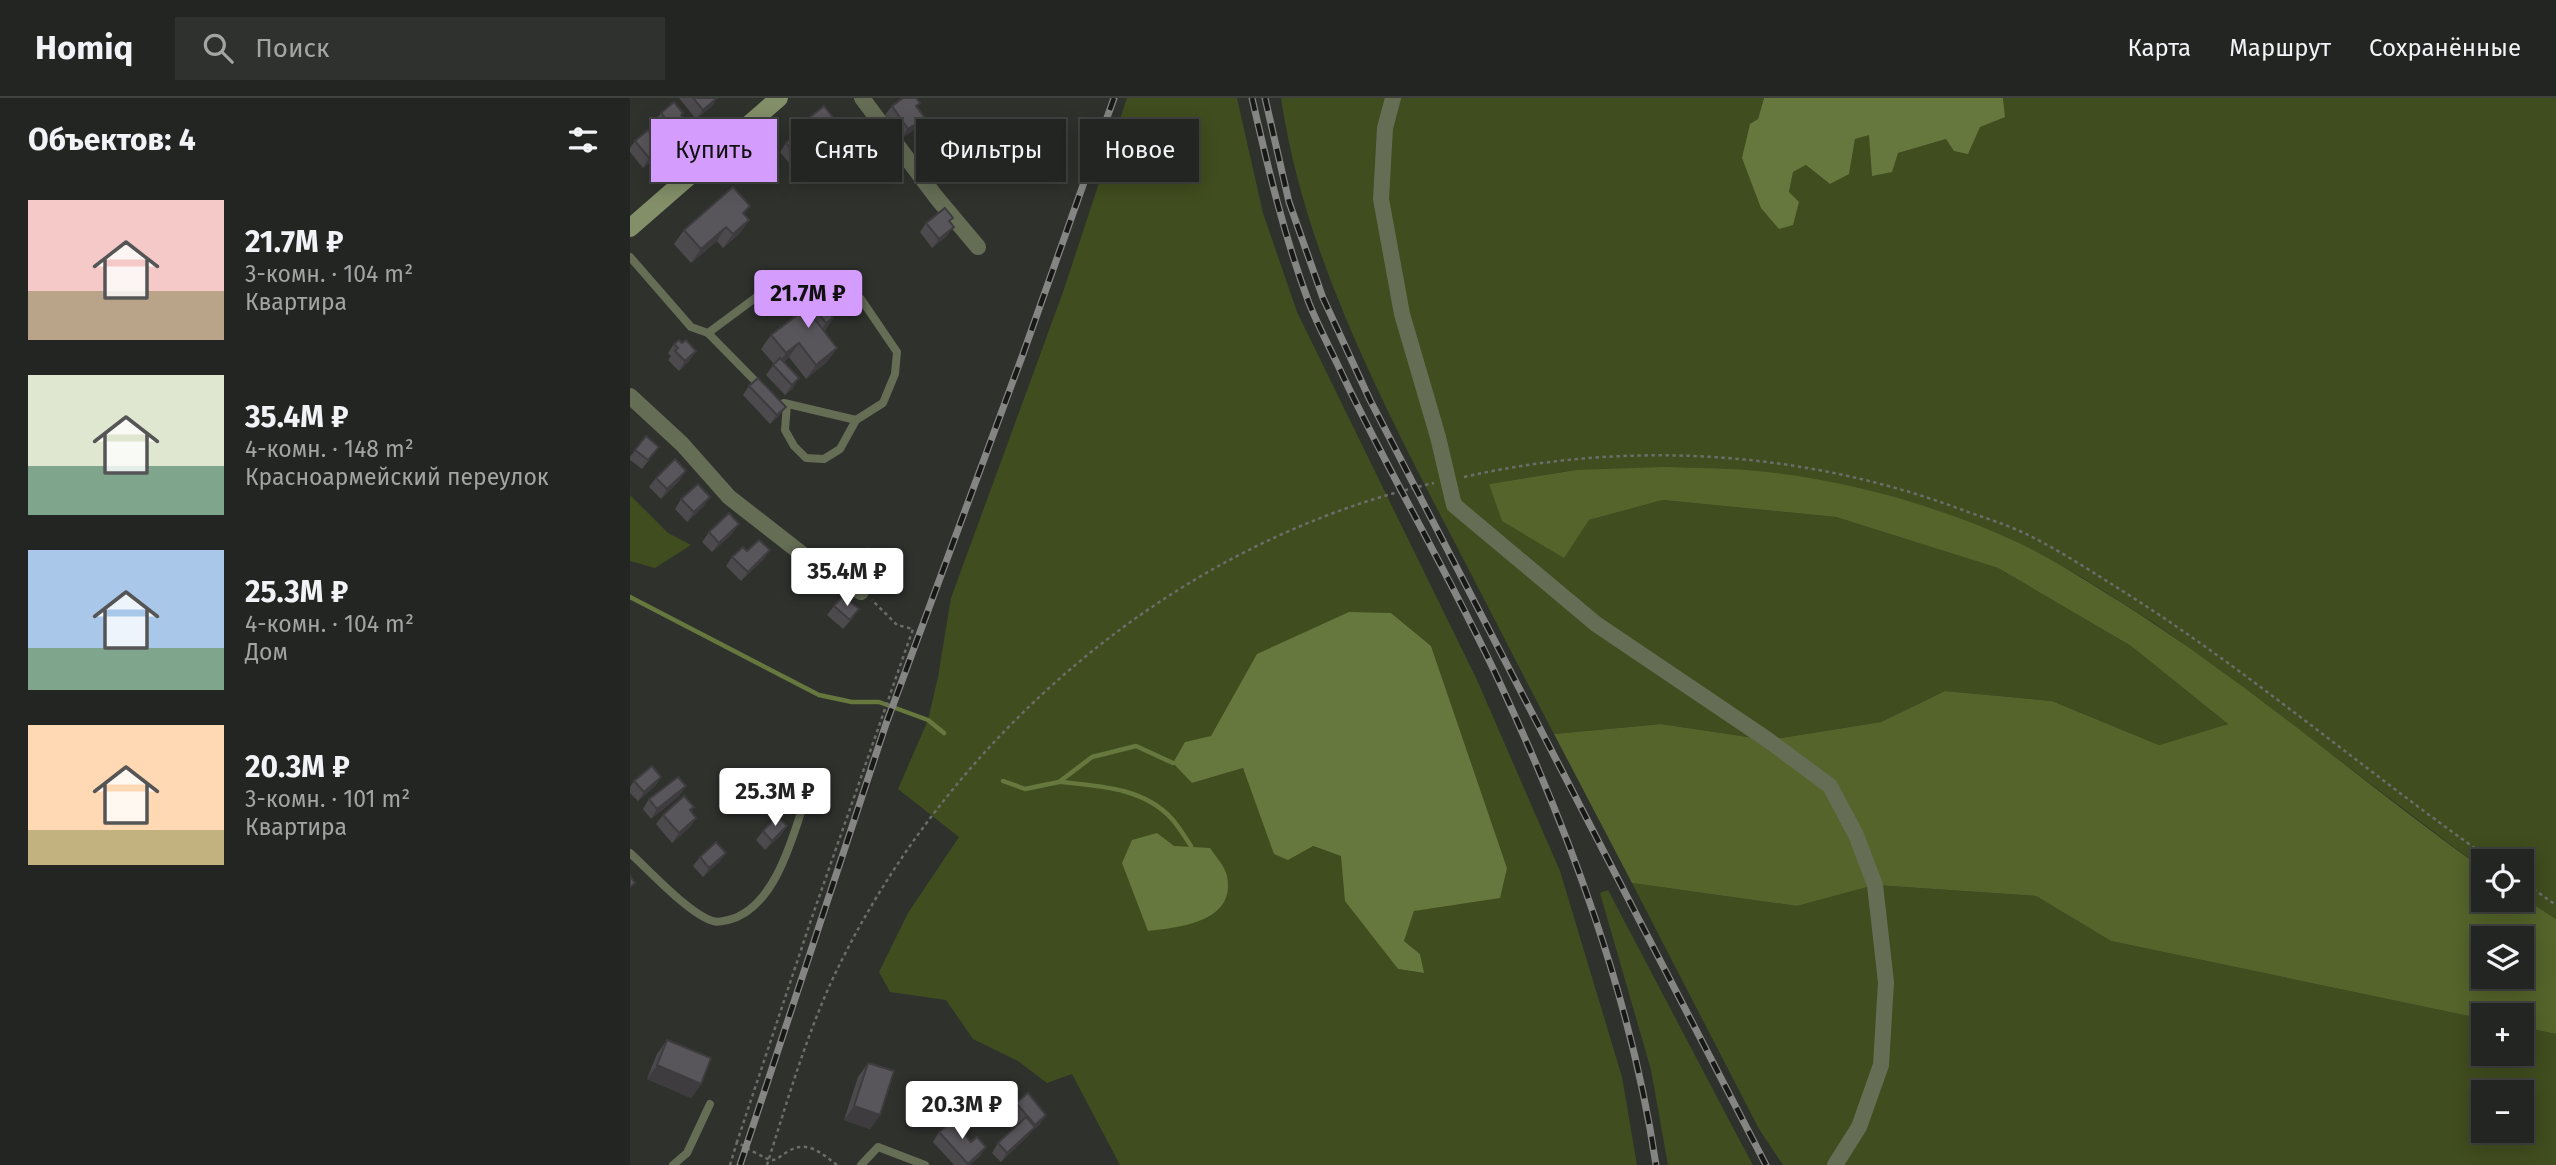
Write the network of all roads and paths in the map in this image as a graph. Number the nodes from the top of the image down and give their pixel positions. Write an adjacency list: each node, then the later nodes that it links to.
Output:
1 (779, 98): 4 (street)
2 (862, 98): 5 (street)
3 (1394, 98): 30 (street)
4 (630, 228)
5 (978, 247)
6 (630, 257): 7 (lane)
7 (708, 334): 8 (lane); 12 (lane)
8 (765, 390)
9 (630, 396): 15 (street)
10 (775, 400): 11 (lane)
11 (787, 404): 12 (lane); 12 (lane)
12 (856, 420)
13 (1461, 477): 17 (path)
14 (1436, 483): 23 (path)
15 (861, 592): 22 (path)
16 (807, 793): 18 (lane)
17 (2477, 849)
18 (630, 853)
19 (2534, 889): 20 (path)
20 (2556, 905)
21 (710, 1104): 24 (lane)
22 (737, 1142): 23 (path); 25 (path)
23 (768, 1160): 26 (path); 27 (path)
24 (673, 1165)
25 (730, 1165)
26 (767, 1165)
27 (837, 1165)
28 (861, 1165): 29 (lane)
29 (925, 1165)
30 (1835, 1165)

